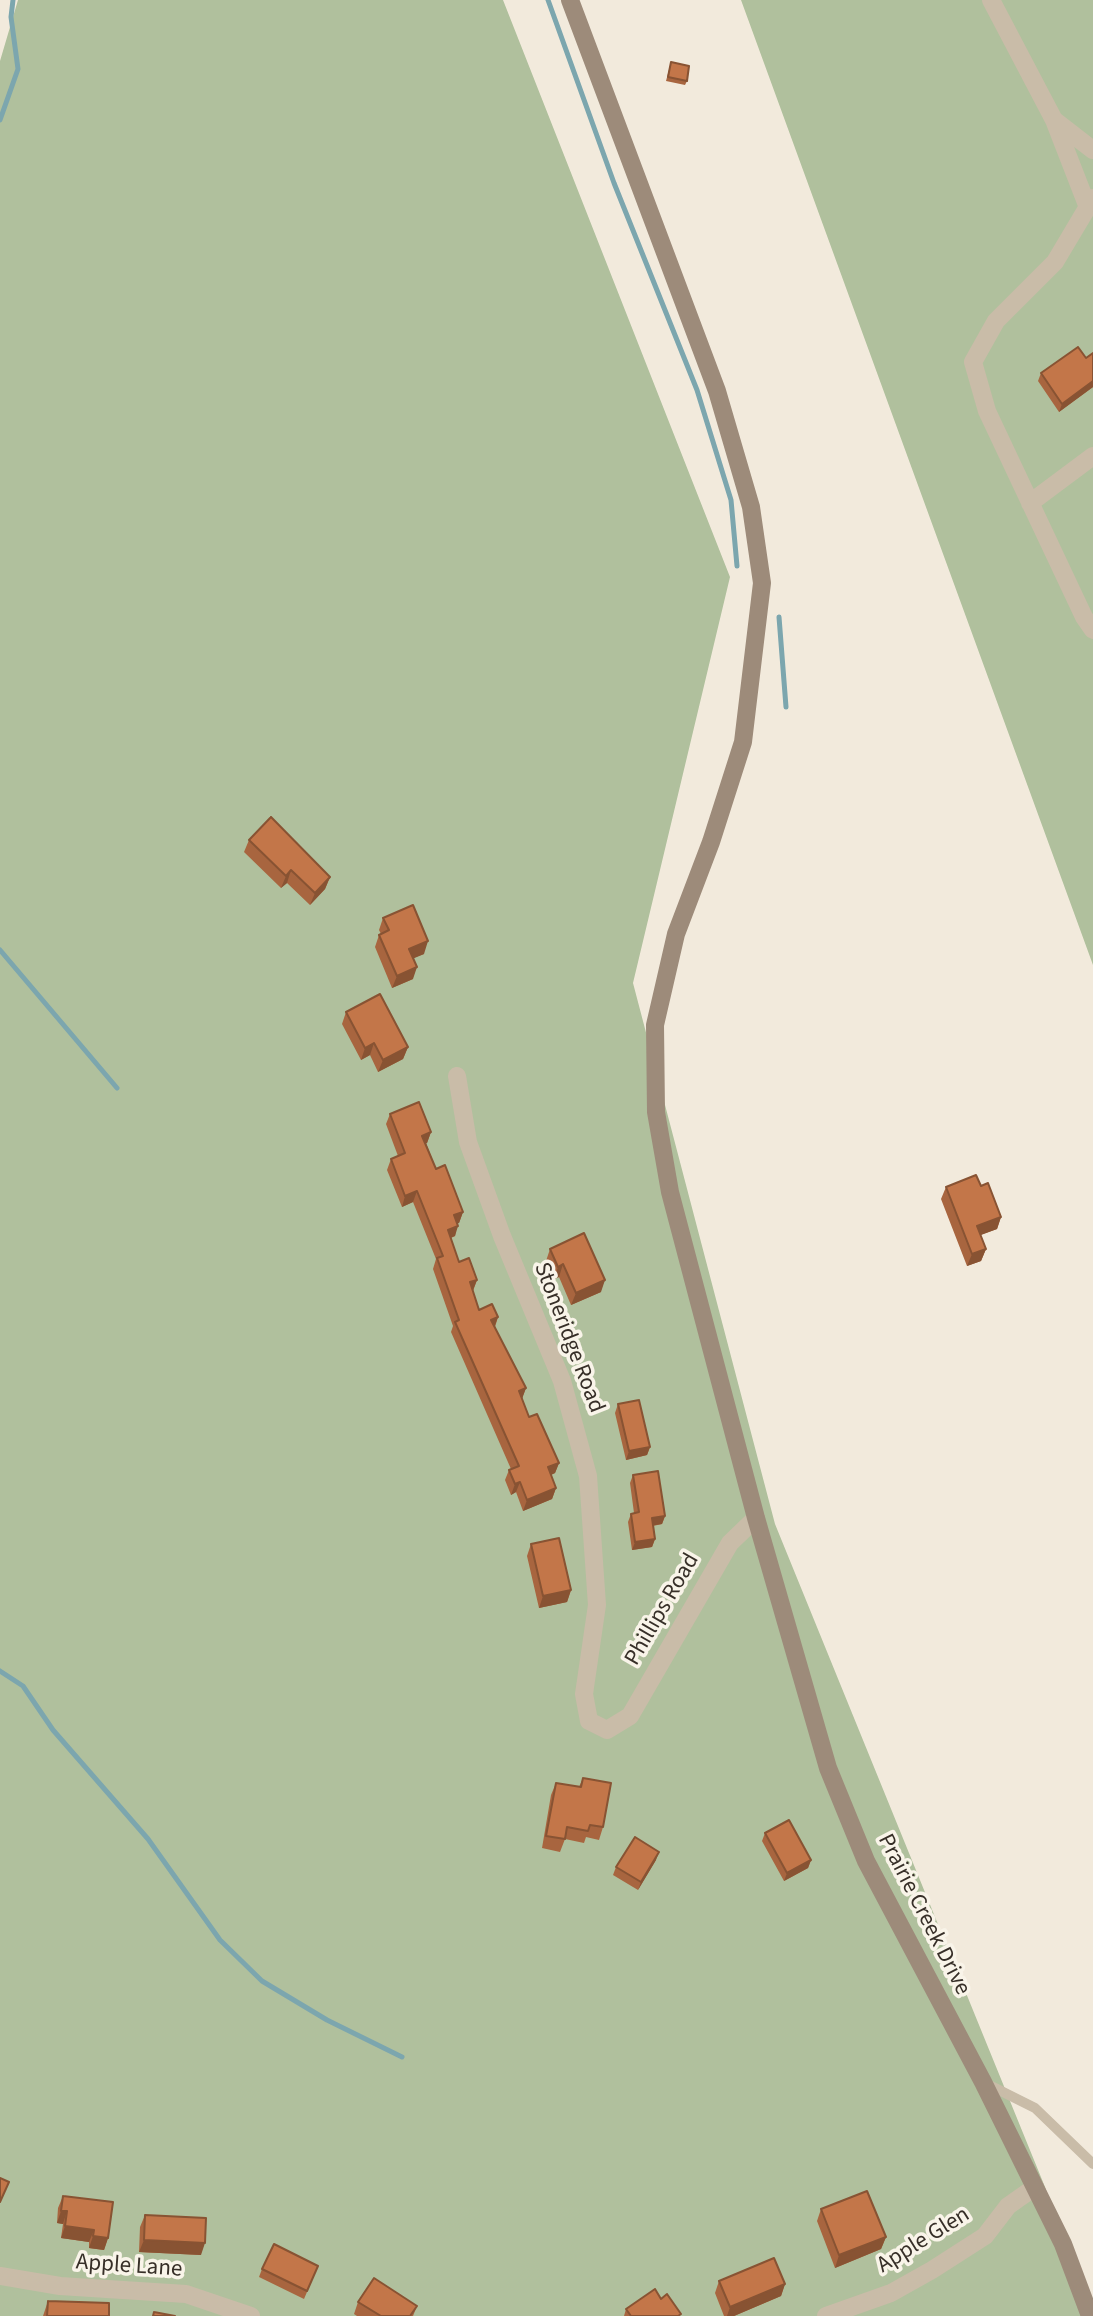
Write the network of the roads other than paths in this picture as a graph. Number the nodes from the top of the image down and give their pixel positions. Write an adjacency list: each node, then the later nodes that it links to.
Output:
1 (570, 0): 10 (main road, Prairie Creek Drive)
2 (991, 0): 3 (street)
3 (1054, 120): 4 (street); 5 (street)
4 (1093, 150)
5 (1090, 202): 7 (street)
6 (1093, 456): 7 (street)
7 (1030, 503): 8 (street)
8 (1093, 630)
9 (457, 1076): 11 (street, Stoneridge Road)
10 (756, 1518): 11 (street, Phillips Road); 12 (main road, Prairie Creek Drive)
11 (613, 1727)
12 (983, 2082): 13 (lane); 14 (main road, Prairie Creek Drive)
13 (1093, 2164)
14 (1035, 2187): 17 (street, Apple Glen); 18 (main road, Prairie Creek Drive)
15 (0, 2276): 16 (street, Apple Lane)
16 (251, 2316)
17 (826, 2316)
18 (1090, 2316)

